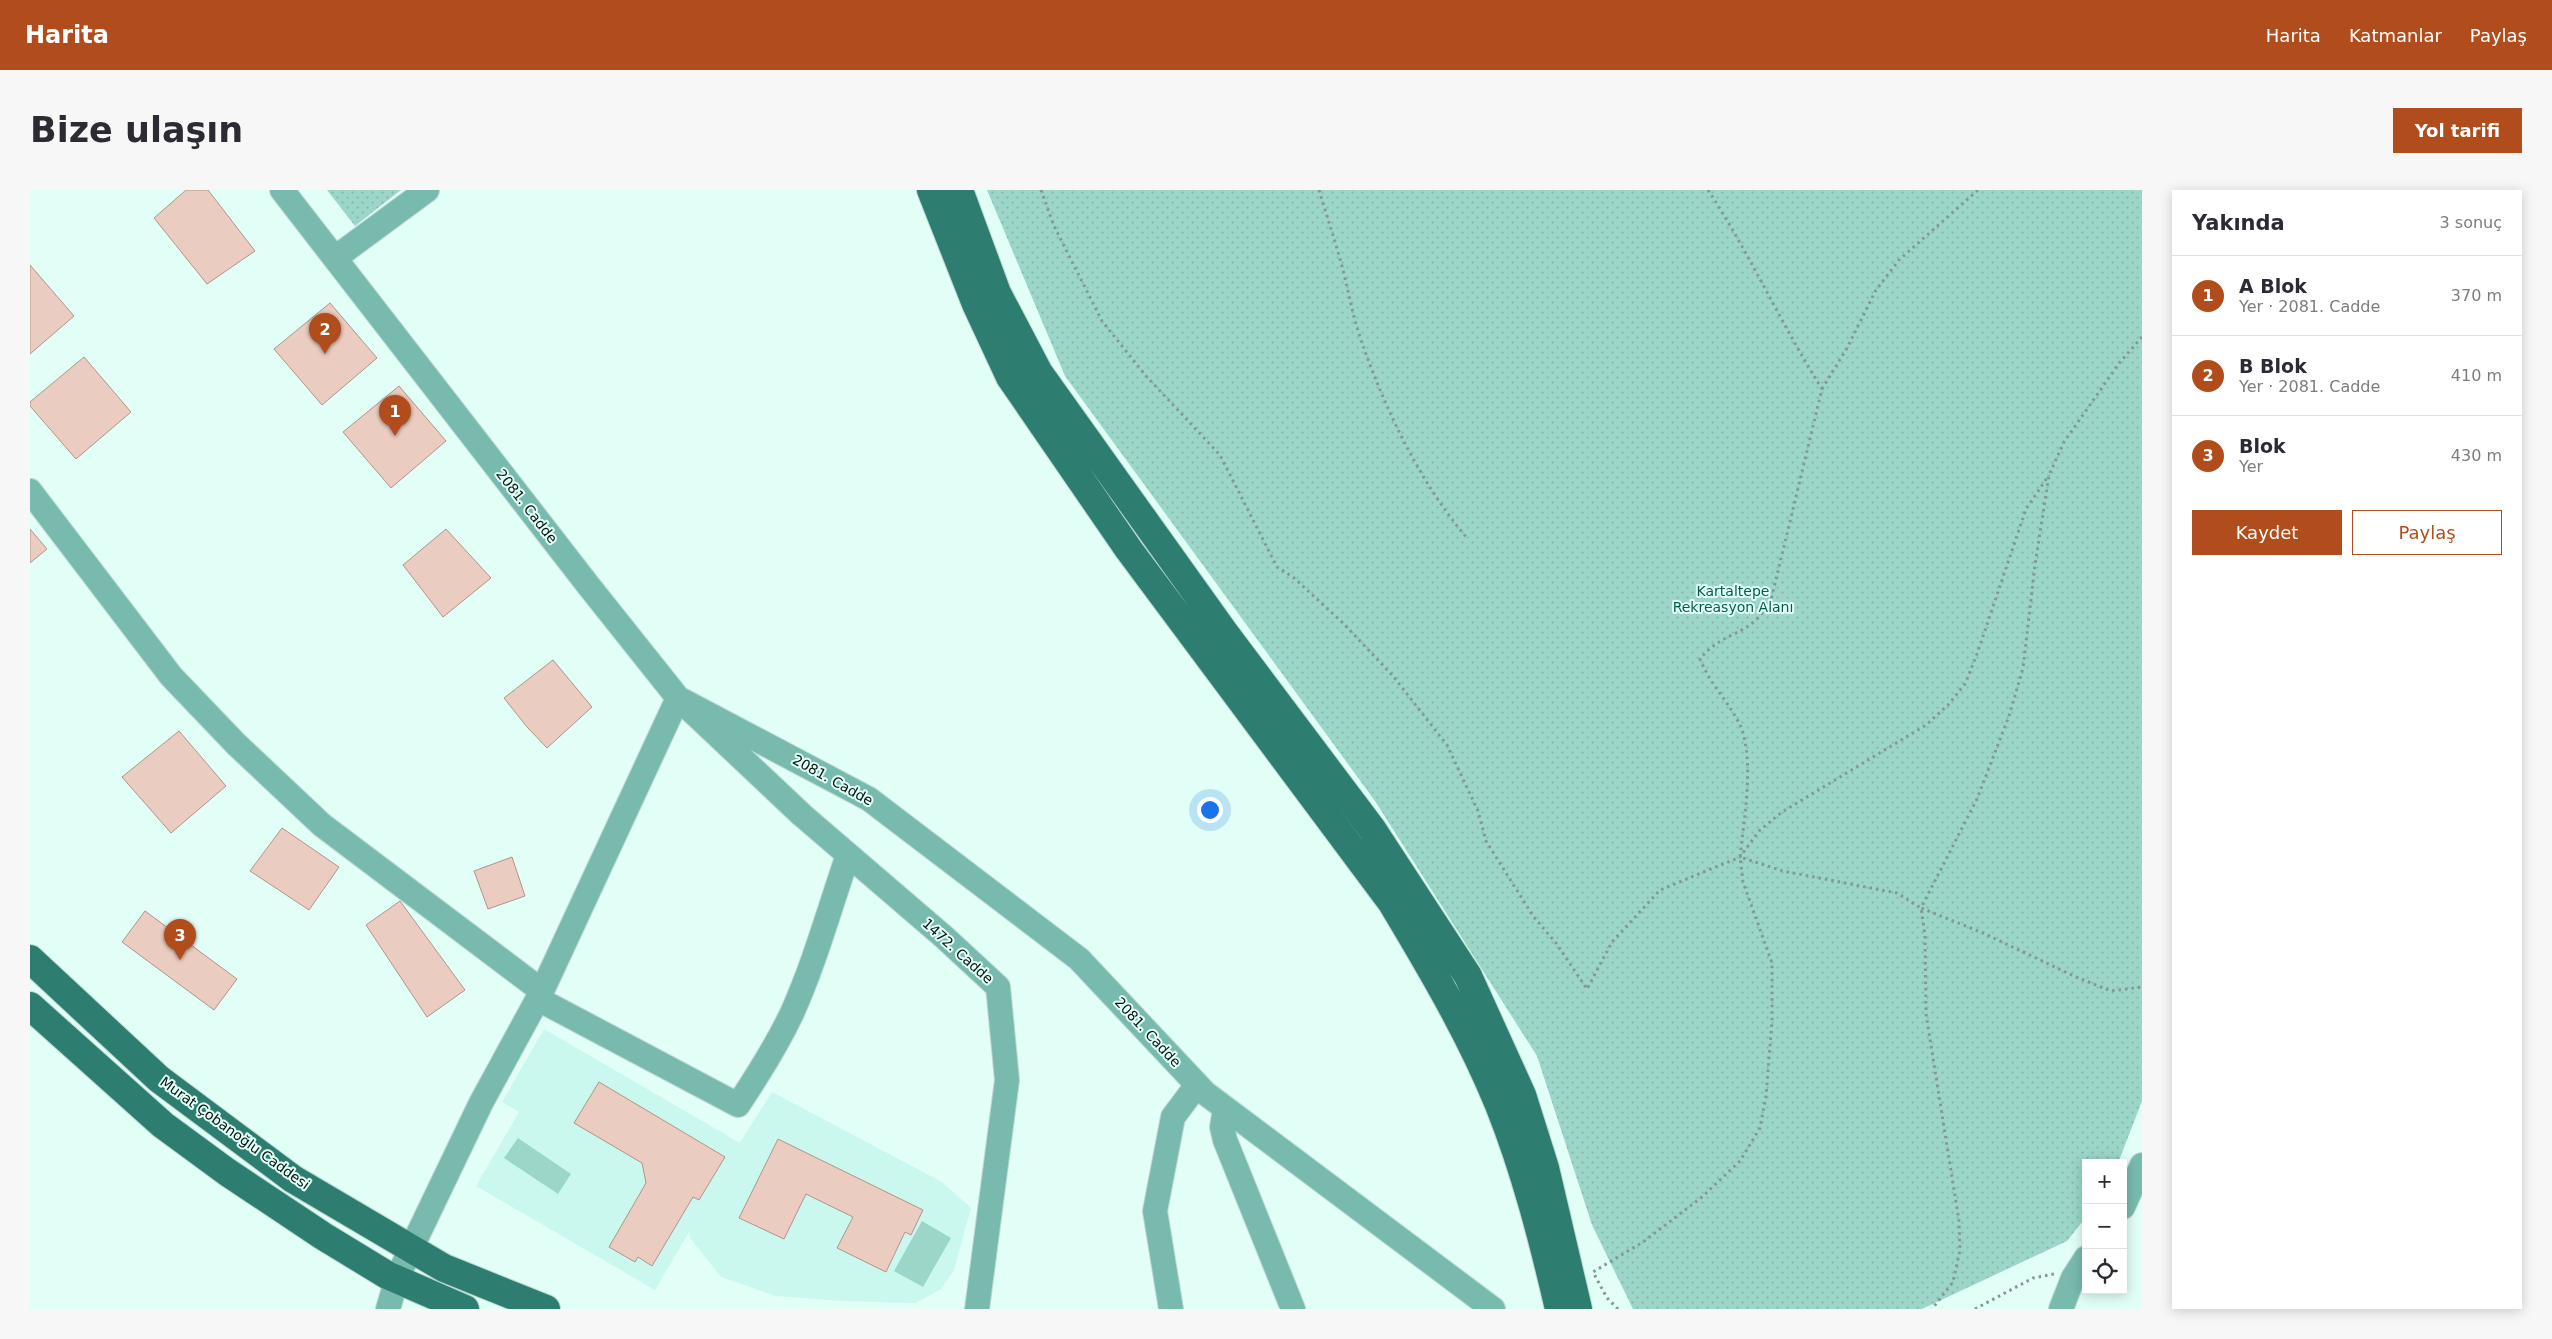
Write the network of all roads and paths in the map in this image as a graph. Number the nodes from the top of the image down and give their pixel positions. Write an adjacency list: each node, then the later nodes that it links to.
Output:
1 (282, 190): 9 (street, 2081. Cadde)
2 (427, 190): 9 (street)
3 (931, 190): 38 (main road)
4 (959, 190): 39 (main road)
5 (1041, 190): 17 (path)
6 (1319, 190): 14 (path)
7 (1708, 190): 11 (path)
8 (1978, 190): 11 (path)
9 (335, 258): 15 (street, 2081. Cadde)
10 (2142, 337): 12 (path)
11 (1822, 389): 17 (path)
12 (2050, 475): 17 (path); 18 (path)
13 (30, 492): 21 (street)
14 (1466, 538)
15 (678, 698): 16 (street, 1472. Cadde); 21 (street); 23 (street, 2081. Cadde)
16 (848, 855): 21 (street); 34 (street, 1472. Cadde)
17 (1740, 857): 18 (path); 40 (path)
18 (1921, 908): 20 (path); 41 (path)
19 (30, 960): 27 (main road, Murat Çobanoğlu Caddesi)
20 (2142, 987)
21 (540, 995): 27 (street)
22 (30, 1006): 29 (main road)
23 (1197, 1085): 24 (street, 2081. Cadde); 35 (street)
24 (1225, 1109): 36 (street); 37 (street, 2081. Cadde)
25 (2142, 1165): 26 (street)
26 (2124, 1204)
27 (412, 1249): 29 (street); 33 (main road, Murat Çobanoğlu Caddesi)
28 (2082, 1264): 30 (street)
29 (397, 1278): 31 (street); 32 (main road)
30 (2073, 1278): 42 (path); 43 (street)
31 (388, 1309)
32 (465, 1309)
33 (546, 1309)
34 (977, 1309)
35 (1172, 1309)
36 (1293, 1309)
37 (1494, 1309)
38 (1559, 1309)
39 (1578, 1309)
40 (1618, 1309)
41 (1932, 1309)
42 (1975, 1309)
43 (2061, 1309)

